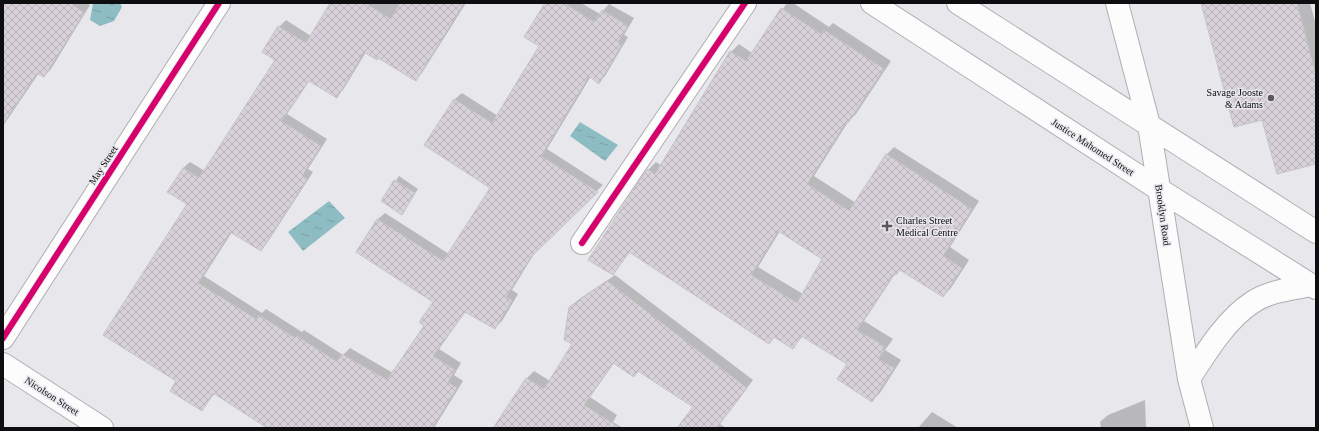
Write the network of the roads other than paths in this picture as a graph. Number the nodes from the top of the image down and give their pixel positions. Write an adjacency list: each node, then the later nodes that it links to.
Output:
1 (219, 3): 11 (main road, May Street)
2 (745, 3): 9 (main road)
3 (872, 3): 7 (main road, Justice Mahomed Street)
4 (958, 3): 6 (main road)
5 (1117, 3): 6 (main road, Brooklyn Road)
6 (1149, 125): 7 (main road, Brooklyn Road); 8 (main road)
7 (1160, 190): 10 (main road, Justice Mahomed Street); 13 (main road, Brooklyn Road)
8 (1316, 232)
9 (582, 243)
10 (1314, 286): 13 (main road)
11 (3, 338)
12 (3, 364): 14 (main road, Nicolson Street)
13 (1189, 380): 15 (main road, Brooklyn Road)
14 (102, 428)
15 (1202, 428)

